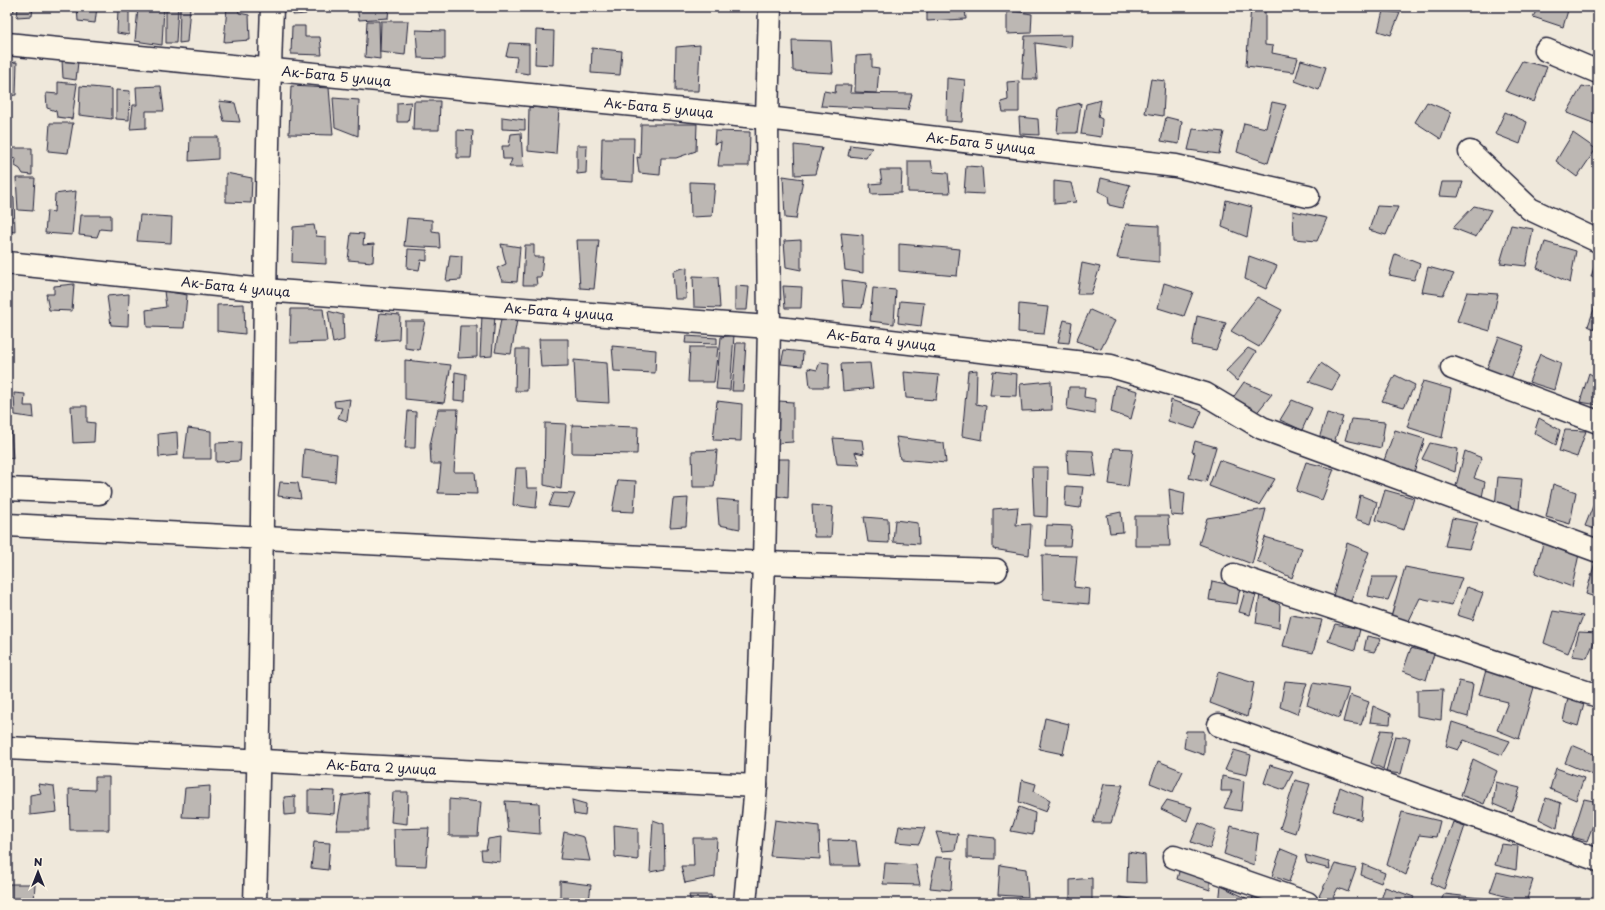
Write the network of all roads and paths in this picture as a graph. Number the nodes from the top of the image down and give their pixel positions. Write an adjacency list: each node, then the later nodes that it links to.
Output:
1 (272, 7): 5 (street)
2 (770, 7): 7 (street)
3 (7, 44): 5 (street, Ак-Бата 5 улица)
4 (1546, 50): 6 (street)
5 (269, 69): 7 (street, Ак-Бата 5 улица); 12 (street)
6 (1598, 72)
7 (767, 118): 9 (street, Ак-Бата 5 улица); 13 (street)
8 (1470, 152): 10 (street)
9 (1308, 196)
10 (1598, 241)
11 (7, 263): 12 (street, Ак-Бата 4 улица)
12 (264, 290): 13 (street, Ак-Бата 4 улица); 19 (street)
13 (769, 328): 20 (street, Ак-Бата 4 улица); 21 (street)
14 (1452, 368): 15 (street)
15 (1598, 422)
16 (7, 489): 17 (street)
17 (100, 493)
18 (7, 525): 19 (street)
19 (261, 539): 21 (street); 27 (street)
20 (1598, 551)
21 (764, 563): 22 (street); 28 (street)
22 (996, 570)
23 (1234, 575): 24 (street)
24 (1598, 696)
25 (1218, 725): 30 (street)
26 (7, 748): 27 (street, Ак-Бата 2 улица)
27 (259, 761): 28 (street, Ак-Бата 2 улица); 31 (street)
28 (756, 786): 32 (street)
29 (1174, 857): 33 (street)
30 (1598, 860)
31 (255, 903)
32 (745, 903)
33 (1307, 903)

